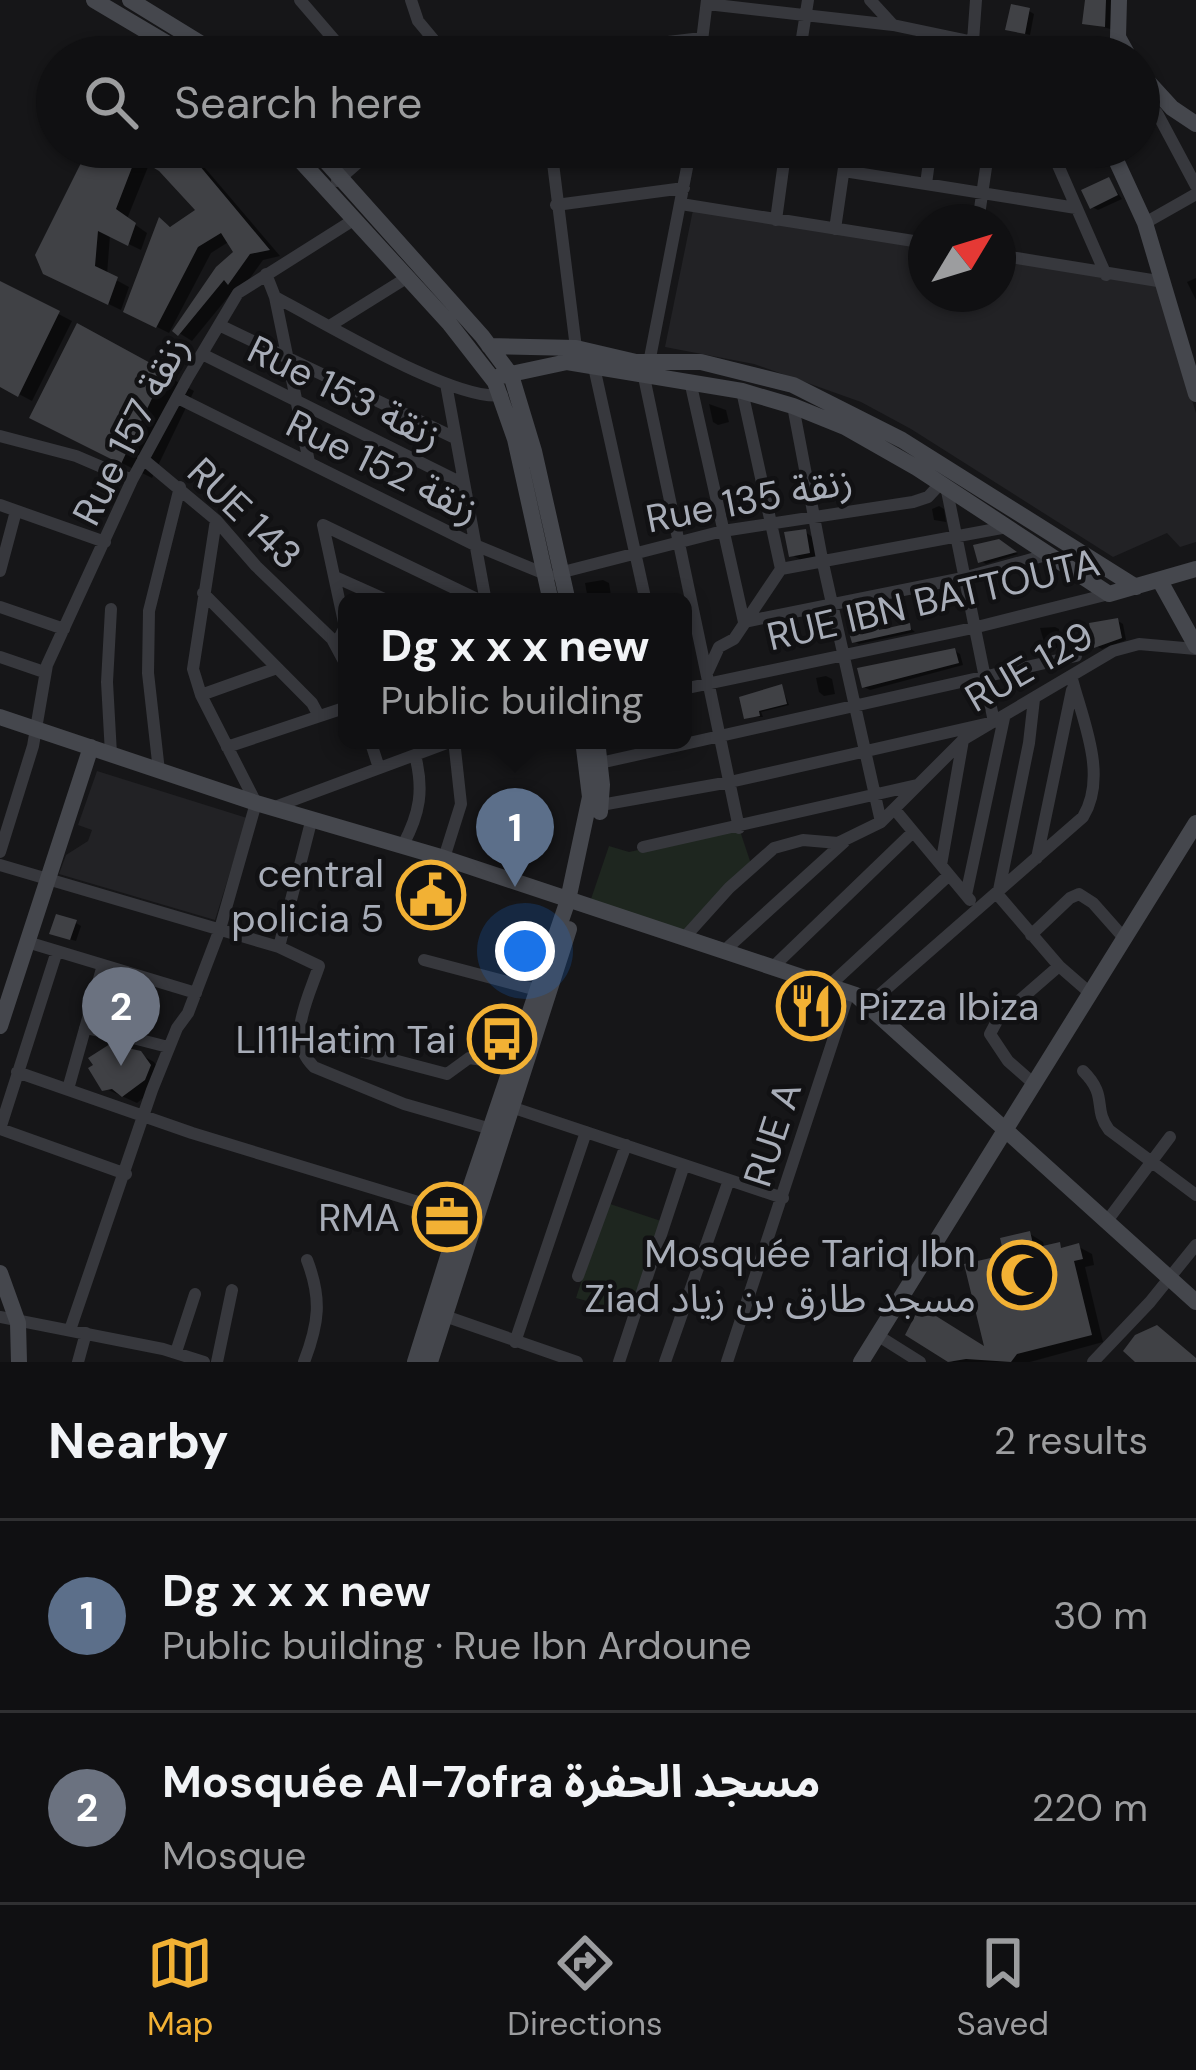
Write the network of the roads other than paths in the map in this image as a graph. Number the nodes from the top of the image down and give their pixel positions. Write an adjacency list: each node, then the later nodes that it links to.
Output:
1 (94, 0): 9 (street)
2 (300, 0): 14 (street)
3 (411, 0): 15 (street)
4 (870, 0): 11 (street)
5 (976, 0): 18 (street)
6 (1119, 0): 19 (street)
7 (707, 2): 8 (street); 16 (street)
8 (762, 5): 10 (street)
9 (138, 7): 12 (street); 13 (street)
10 (807, 7): 11 (street)
11 (893, 26): 17 (street)
12 (168, 36)
13 (187, 36)
14 (331, 36)
15 (430, 36)
16 (702, 36)
17 (943, 36)
18 (973, 36)
19 (1118, 36)
20 (1160, 95): 22 (street)
21 (1160, 119): 38 (street)
22 (1196, 124)
23 (314, 168): 35 (street)
24 (325, 168): 35 (street)
25 (351, 168): 35 (street)
26 (552, 168): 42 (street)
27 (687, 168): 37 (street)
28 (783, 168): 45 (street)
29 (844, 168): 34 (street)
30 (928, 168): 36 (street)
31 (986, 168): 39 (street)
32 (1059, 168): 43 (street)
33 (1120, 168): 46 (street)
34 (844, 171): 36 (street); 47 (street)
35 (333, 183): 44 (street); 57 (street)
36 (926, 184): 39 (street)
37 (684, 188): 40 (street); 42 (street)
38 (1196, 190): 46 (street)
39 (982, 192): 41 (street); 43 (street)
40 (681, 204): 45 (street); 62 (street)
41 (980, 204)
42 (556, 205): 58 (street)
43 (1076, 208): 51 (street)
44 (355, 219): 50 (street, Rue 157 زنقة); 52 (street)
45 (776, 220): 47 (street)
46 (1145, 223): 53 (street)
47 (836, 229): 48 (street)
48 (908, 240)
49 (1016, 258): 51 (street)
50 (266, 274): 54 (street); 55 (street, Rue 157 زنقة)
51 (1106, 275): 53 (street)
52 (408, 277): 56 (street); 65 (street)
53 (1163, 283): 67 (street)
54 (275, 297): 56 (street); 60 (street)
55 (219, 325): 59 (street, Rue 157 زنقة); 60 (street)
56 (331, 326): 64 (street)
57 (489, 346): 58 (street); 65 (street)
58 (576, 348): 62 (street)
59 (202, 354): 68 (street, Rue 157 زنقة); 69 (street, Rue 153 زنقة)
60 (288, 361): 69 (street); 72 (street)
61 (595, 367): 62 (street); 65 (street); 90 (street)
62 (646, 370): 63 (street); 87 (street); 100 (street)
63 (689, 381): 66 (street); 85 (street)
64 (446, 384): 65 (street); 72 (street)
65 (505, 385): 96 (street)
66 (742, 391): 70 (street); 83 (street)
67 (1196, 394)
68 (178, 398): 73 (street, Rue 157 زنقة); 74 (street, Rue 152 زنقة)
69 (295, 402): 74 (street); 76 (street, Rue 153 زنقة)
70 (793, 406): 77 (street); 81 (street)
71 (3, 436): 75 (street)
72 (454, 438): 76 (street)
73 (143, 459): 75 (street, Rue 157 زنقة); 78 (street, RUE 143)
74 (309, 462): 89 (street, Rue 152 زنقة)
75 (132, 480): 88 (street, Rue 157 زنقة)
76 (462, 483): 89 (street)
77 (943, 484): 81 (street, Rue 135 زنقة); 84 (street); 86 (street)
78 (180, 487): 82 (street, RUE 143); 155 (street)
79 (0, 506): 80 (street)
80 (16, 511): 88 (street); 95 (street)
81 (813, 515): 83 (street, Rue 135 زنقة); 92 (street)
82 (216, 520): 101 (street); 119 (street, RUE 143)
83 (770, 522): 85 (street, Rue 135 زنقة); 93 (street)
84 (1008, 527): 86 (street); 91 (street)
85 (723, 531): 87 (street, Rue 135 زنقة); 115 (street)
86 (956, 537): 92 (street); 98 (street)
87 (679, 541): 90 (street, Rue 135 زنقة); 109 (street)
88 (105, 542): 117 (street, Rue 157 زنقة)
89 (475, 545): 96 (street, Rue 152 زنقة); 105 (street)
90 (634, 551): 96 (street, Rue 135 زنقة); 108 (street)
91 (1051, 554): 98 (street); 110 (street)
92 (821, 559): 93 (street); 112 (street)
93 (781, 568): 115 (street)
94 (1196, 569): 99 (street, RUE IBN BATTOUTA)
95 (0, 572)
96 (557, 576): 106 (street); 107 (street)
97 (335, 577): 102 (street); 103 (street); 104 (street)
98 (963, 578): 112 (street); 116 (street)
99 (1160, 581): 100 (street, RUE IBN BATTOUTA); 120 (street)
100 (1136, 587): 110 (street, RUE IBN BATTOUTA)
101 (203, 592): 125 (street); 131 (street)
102 (339, 593)
103 (371, 593)
104 (465, 593)
105 (483, 593)
106 (552, 593)
107 (564, 593)
108 (644, 593)
109 (690, 593)
110 (1109, 593): 116 (street, RUE IBN BATTOUTA)
111 (692, 602): 128 (street)
112 (832, 603): 115 (street); 122 (street)
113 (0, 607): 117 (street)
114 (111, 609): 151 (street)
115 (744, 622): 128 (street)
116 (973, 628): 122 (street, RUE IBN BATTOUTA); 127 (street)
117 (64, 629): 126 (street, Rue 157 زنقة)
118 (338, 641): 119 (street)
119 (336, 645): 121 (street, RUE 143)
120 (1196, 648): 129 (street, RUE 129)
121 (338, 649)
122 (845, 656): 128 (street, RUE IBN BATTOUTA); 133 (street)
123 (1076, 656): 127 (street)
124 (0, 657): 126 (street)
125 (277, 668): 131 (street); 135 (street)
126 (44, 672): 138 (street, Rue 157 زنقة)
127 (984, 675): 133 (street); 137 (street)
128 (708, 678): 130 (street, RUE IBN BATTOUTA); 139 (street)
129 (1072, 682): 132 (street, RUE 129); 174 (street); 174 (street)
130 (692, 685)
131 (201, 695): 143 (street)
132 (1034, 699): 137 (street, RUE 129); 179 (street)
133 (855, 704): 139 (street); 150 (street)
134 (338, 710): 135 (street)
135 (319, 716): 143 (street)
136 (0, 718): 138 (street)
137 (999, 720): 140 (street, RUE 129); 150 (street); 178 (street)
138 (36, 728): 142 (street); 160 (street, Rue 157 زنقة)
139 (719, 738): 141 (street); 156 (street)
140 (964, 739): 157 (street, RUE 129); 176 (street, RUE 129)
141 (692, 744)
142 (91, 747): 151 (street); 177 (street)
143 (227, 747): 162 (street)
144 (373, 749): 154 (street)
145 (431, 749): 152 (street)
146 (455, 749): 173 (street)
147 (584, 749): 180 (street)
148 (598, 749): 153 (street)
149 (667, 749): 153 (street)
150 (868, 749): 156 (street); 158 (street)
151 (111, 754): 155 (street)
152 (415, 755): 154 (street); 170 (street)
153 (600, 763): 161 (street)
154 (379, 768): 162 (street)
155 (159, 771): 162 (street)
156 (730, 782): 161 (street); 167 (street)
157 (918, 785): 158 (street); 163 (street, RUE 129)
158 (874, 793): 165 (street); 167 (street)
159 (0, 800): 160 (street)
160 (15, 805): 172 (street, Rue 157 زنقة)
161 (601, 805): 180 (street)
162 (264, 806): 164 (street); 182 (street)
163 (896, 811): 165 (street, RUE 129); 168 (street)
164 (312, 818): 170 (street); 187 (street)
165 (881, 822): 169 (street, RUE 129)
166 (1196, 823): 185 (street)
167 (739, 828): 171 (street)
168 (913, 832): 176 (street); 192 (street)
169 (848, 838): 184 (street, RUE 129); 188 (street)
170 (403, 844): 173 (street)
171 (643, 847)
172 (0, 852)
173 (444, 857): 180 (street)
174 (1037, 859): 179 (street)
175 (0, 865): 177 (street)
176 (945, 870): 178 (street); 194 (street)
177 (48, 880): 182 (street); 186 (street)
178 (966, 895): 181 (street)
179 (998, 895): 181 (street); 183 (street)
180 (573, 902): 184 (street); 195 (street); 210 (street)
181 (978, 910): 199 (street)
182 (220, 928): 187 (street); 197 (street)
183 (1031, 935): 185 (street); 193 (street)
184 (684, 938): 188 (street)
185 (1124, 938): 198 (street)
186 (27, 942): 189 (street); 200 (street)
187 (279, 947): 203 (street)
188 (725, 950): 192 (street)
189 (57, 951): 191 (street); 207 (street)
190 (424, 960): 195 (street)
191 (103, 965): 197 (street); 202 (street)
192 (774, 966): 194 (street)
193 (1059, 966): 198 (street); 208 (street)
194 (830, 985): 196 (street)
195 (537, 990): 205 (street)
196 (849, 992): 199 (street); 222 (street, RUE A)
197 (196, 993): 204 (street)
198 (1090, 993): 208 (street)
199 (869, 1004): 214 (street)
200 (3, 1007): 201 (street)
201 (0, 1026)
202 (86, 1028): 204 (street); 209 (street)
203 (299, 1035): 205 (street); 212 (street)
204 (169, 1047): 211 (street)
205 (511, 1064): 210 (street)
206 (1083, 1071): 218 (street)
207 (17, 1072): 209 (street); 219 (street)
208 (1034, 1083): 214 (street)
209 (68, 1090): 211 (street)
210 (506, 1105): 212 (street); 213 (street); 233 (street)
211 (143, 1116): 219 (street); 223 (street)
212 (491, 1129): 223 (street)
213 (586, 1132): 216 (street); 238 (street)
214 (1003, 1132): 224 (street); 237 (street)
215 (1170, 1137): 218 (street)
216 (626, 1145): 217 (street); 228 (street)
217 (684, 1165): 220 (street); 250 (street)
218 (1152, 1165): 221 (street); 224 (street)
219 (126, 1174): 235 (street)
220 (729, 1180): 222 (street); 251 (street)
221 (1196, 1195)
222 (783, 1198): 252 (street, RUE A)
223 (460, 1215): 233 (street)
224 (1107, 1221): 229 (street)
225 (1196, 1245): 229 (street)
226 (307, 1260): 246 (street)
227 (0, 1273): 234 (street)
228 (578, 1276)
229 (1170, 1278): 232 (street); 255 (street)
230 (232, 1290): 245 (street)
231 (195, 1294): 240 (street)
232 (1196, 1302)
233 (439, 1314): 238 (street); 247 (street); 248 (street)
234 (9, 1320): 235 (street); 241 (street)
235 (70, 1330): 236 (street)
236 (86, 1334): 239 (street); 242 (street)
237 (878, 1335): 253 (street); 254 (street)
238 (515, 1342): 249 (street)
239 (142, 1346): 240 (street); 243 (street)
240 (167, 1354): 244 (street)
241 (19, 1362)
242 (78, 1362)
243 (137, 1362)
244 (204, 1362)
245 (217, 1362)
246 (304, 1362)
247 (415, 1362)
248 (430, 1362)
249 (577, 1362)
250 (620, 1362)
251 (664, 1362)
252 (727, 1362)
253 (861, 1362)
254 (920, 1362)
255 (1093, 1362)

